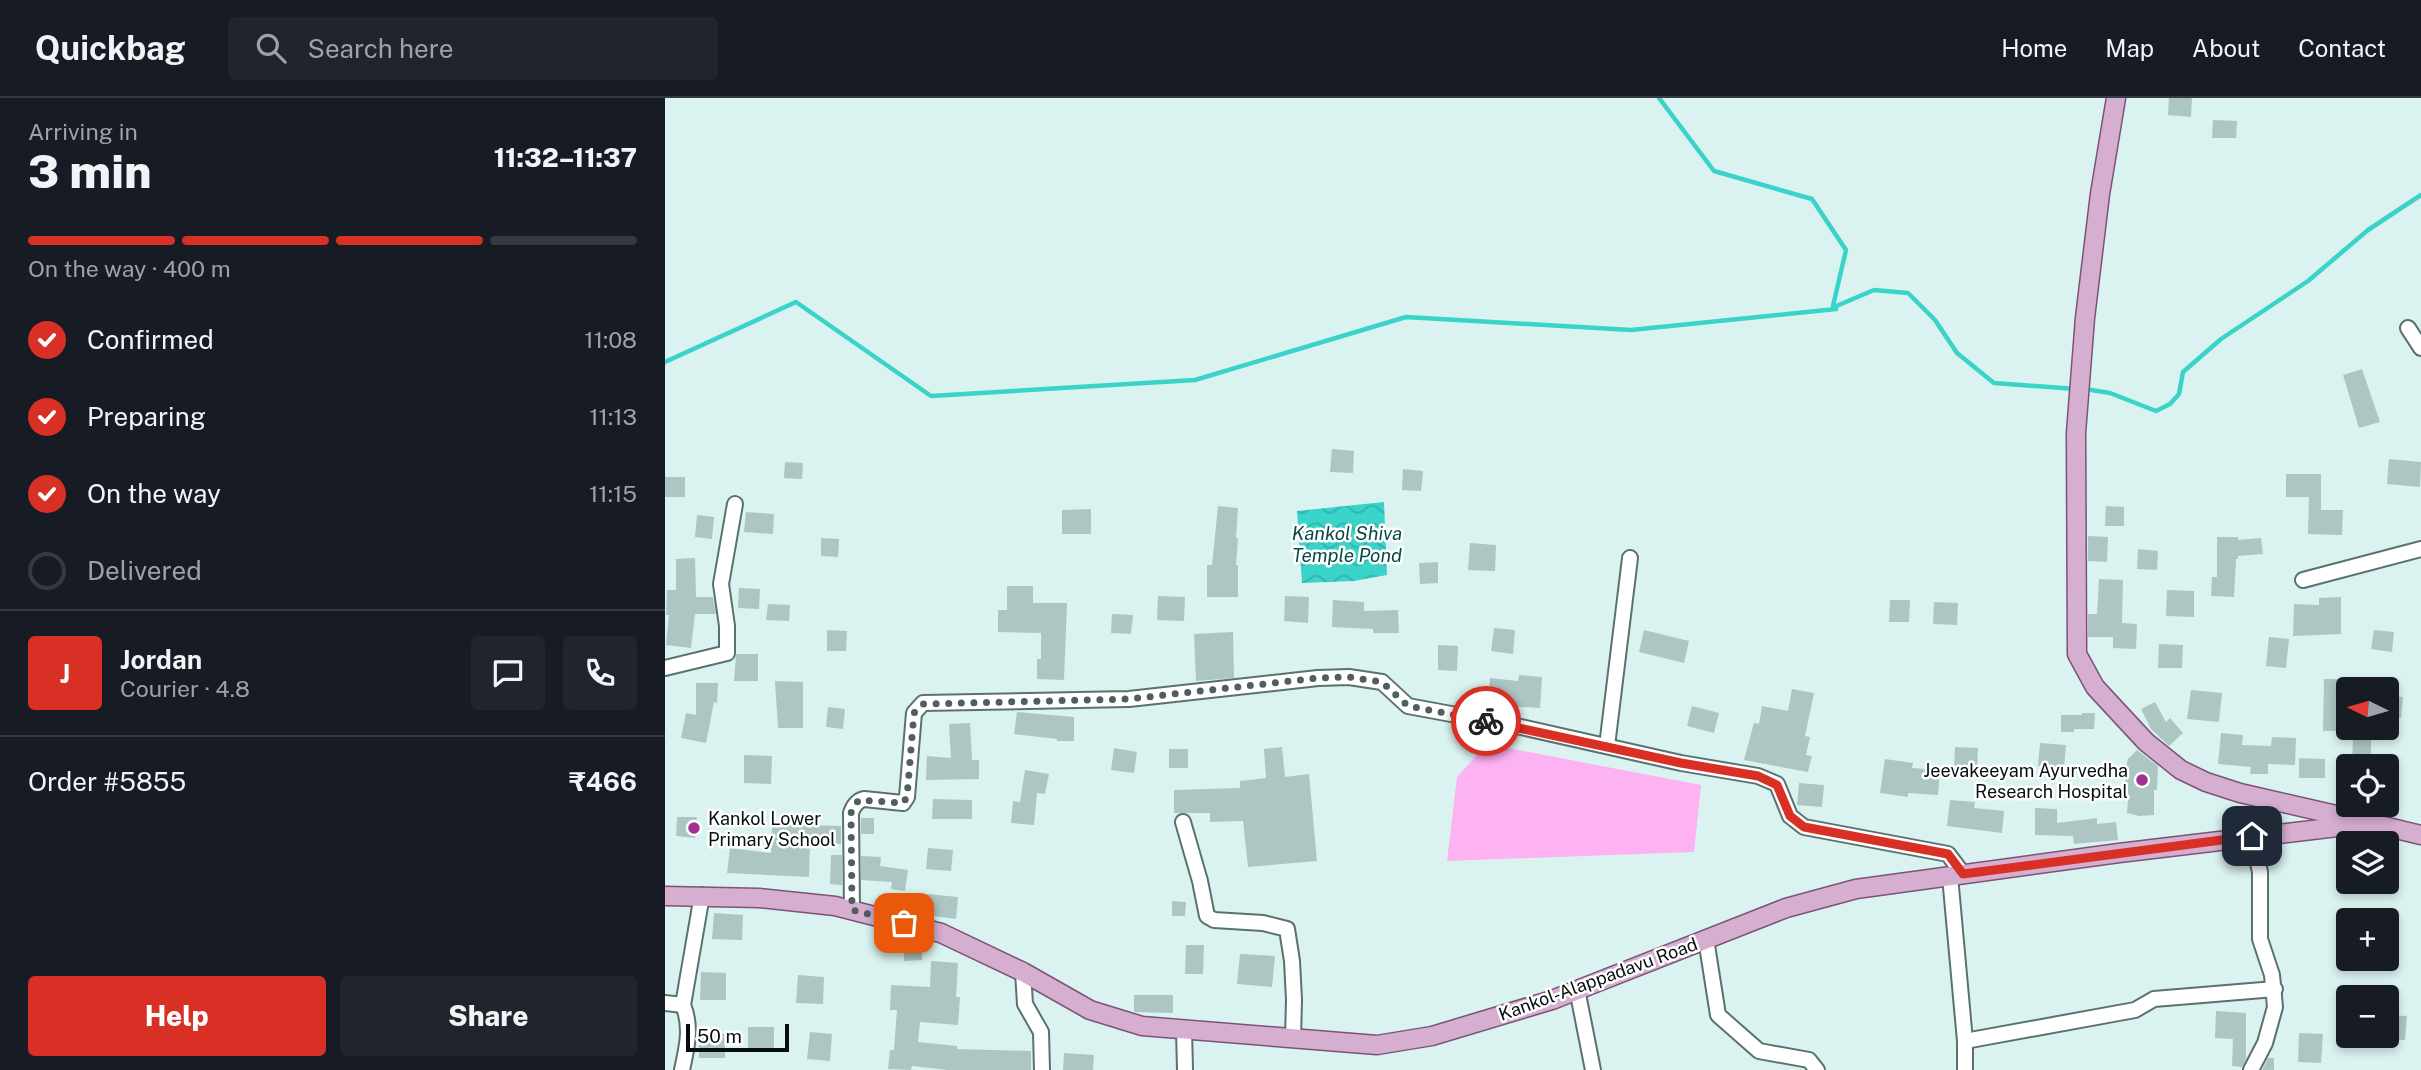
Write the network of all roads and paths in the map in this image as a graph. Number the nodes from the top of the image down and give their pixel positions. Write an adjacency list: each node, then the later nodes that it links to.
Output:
1 (2116, 98): 11 (main road)
2 (2408, 328): 3 (street)
3 (2421, 348)
4 (735, 504): 8 (street)
5 (2421, 549): 7 (street)
6 (1630, 558): 9 (street)
7 (2303, 580)
8 (665, 668)
9 (1607, 746): 14 (street); 17 (street)
10 (1183, 822): 25 (street)
11 (2371, 823): 12 (main road, Kankol-Alappadavu Road); 13 (main road, Kankol-Alappadavu Road)
12 (2421, 835)
13 (2252, 836): 14 (main road, Kankol-Alappadavu Road); 21 (street)
14 (1956, 875): 18 (main road, Kankol-Alappadavu Road); 26 (street)
15 (702, 895): 16 (main road, Kankol-Alappadavu Road); 17 (main road, Kankol-Alappadavu Road); 23 (street)
16 (665, 896)
17 (852, 910): 19 (main road, Kankol-Alappadavu Road)
18 (1706, 939): 20 (main road, Kankol-Alappadavu Road); 31 (street)
19 (1023, 972): 24 (main road, Kankol-Alappadavu Road); 28 (street)
20 (1577, 989): 25 (main road, Kankol-Alappadavu Road); 30 (street)
21 (2275, 989): 26 (street); 33 (street)
22 (665, 1003): 23 (street)
23 (683, 1005): 27 (street)
24 (1184, 1029): 25 (main road, Kankol-Alappadavu Road); 29 (street)
25 (1293, 1039)
26 (1965, 1041): 32 (street)
27 (682, 1070)
28 (1042, 1070)
29 (1185, 1070)
30 (1593, 1070)
31 (1817, 1070)
32 (1965, 1070)
33 (2251, 1070)

